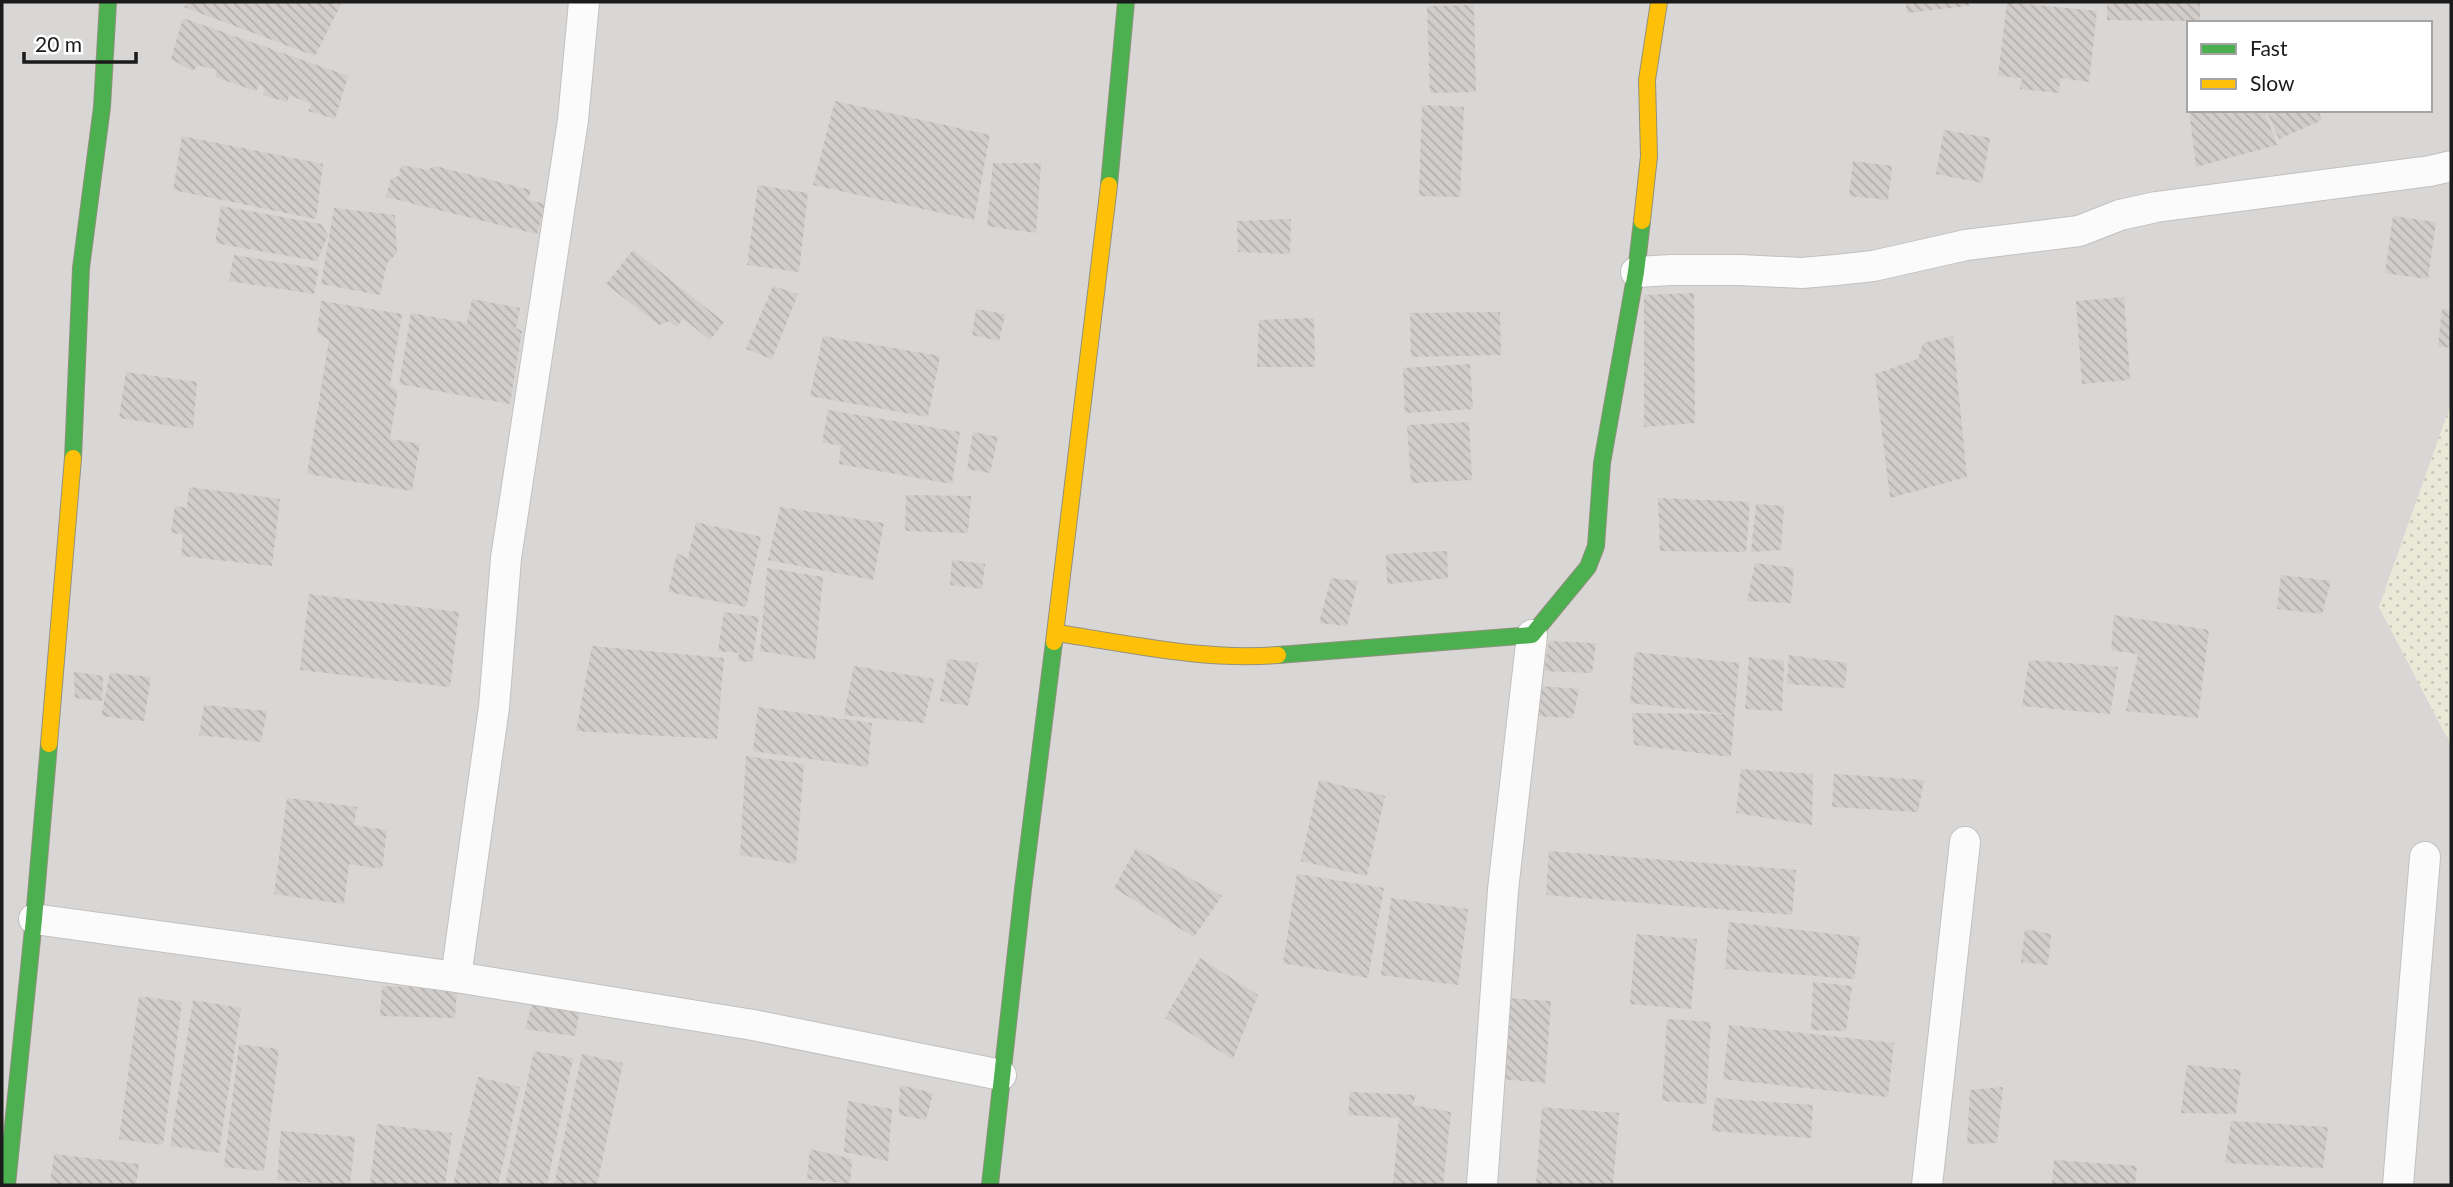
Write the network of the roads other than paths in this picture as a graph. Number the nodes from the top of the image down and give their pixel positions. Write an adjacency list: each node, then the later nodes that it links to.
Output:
1 (108, 2): 11 (street)
2 (584, 2): 12 (street)
3 (1126, 2): 7 (street)
4 (1659, 2): 6 (street)
5 (2451, 166): 6 (street)
6 (1636, 272): 8 (street)
7 (1057, 633): 8 (street); 13 (street)
8 (1532, 635): 16 (street)
9 (1965, 842): 17 (street)
10 (2425, 857): 18 (street)
11 (34, 919): 12 (street); 14 (street)
12 (456, 977): 13 (street)
13 (1001, 1075): 15 (street)
14 (7, 1185)
15 (990, 1185)
16 (1482, 1185)
17 (1927, 1185)
18 (2398, 1185)

